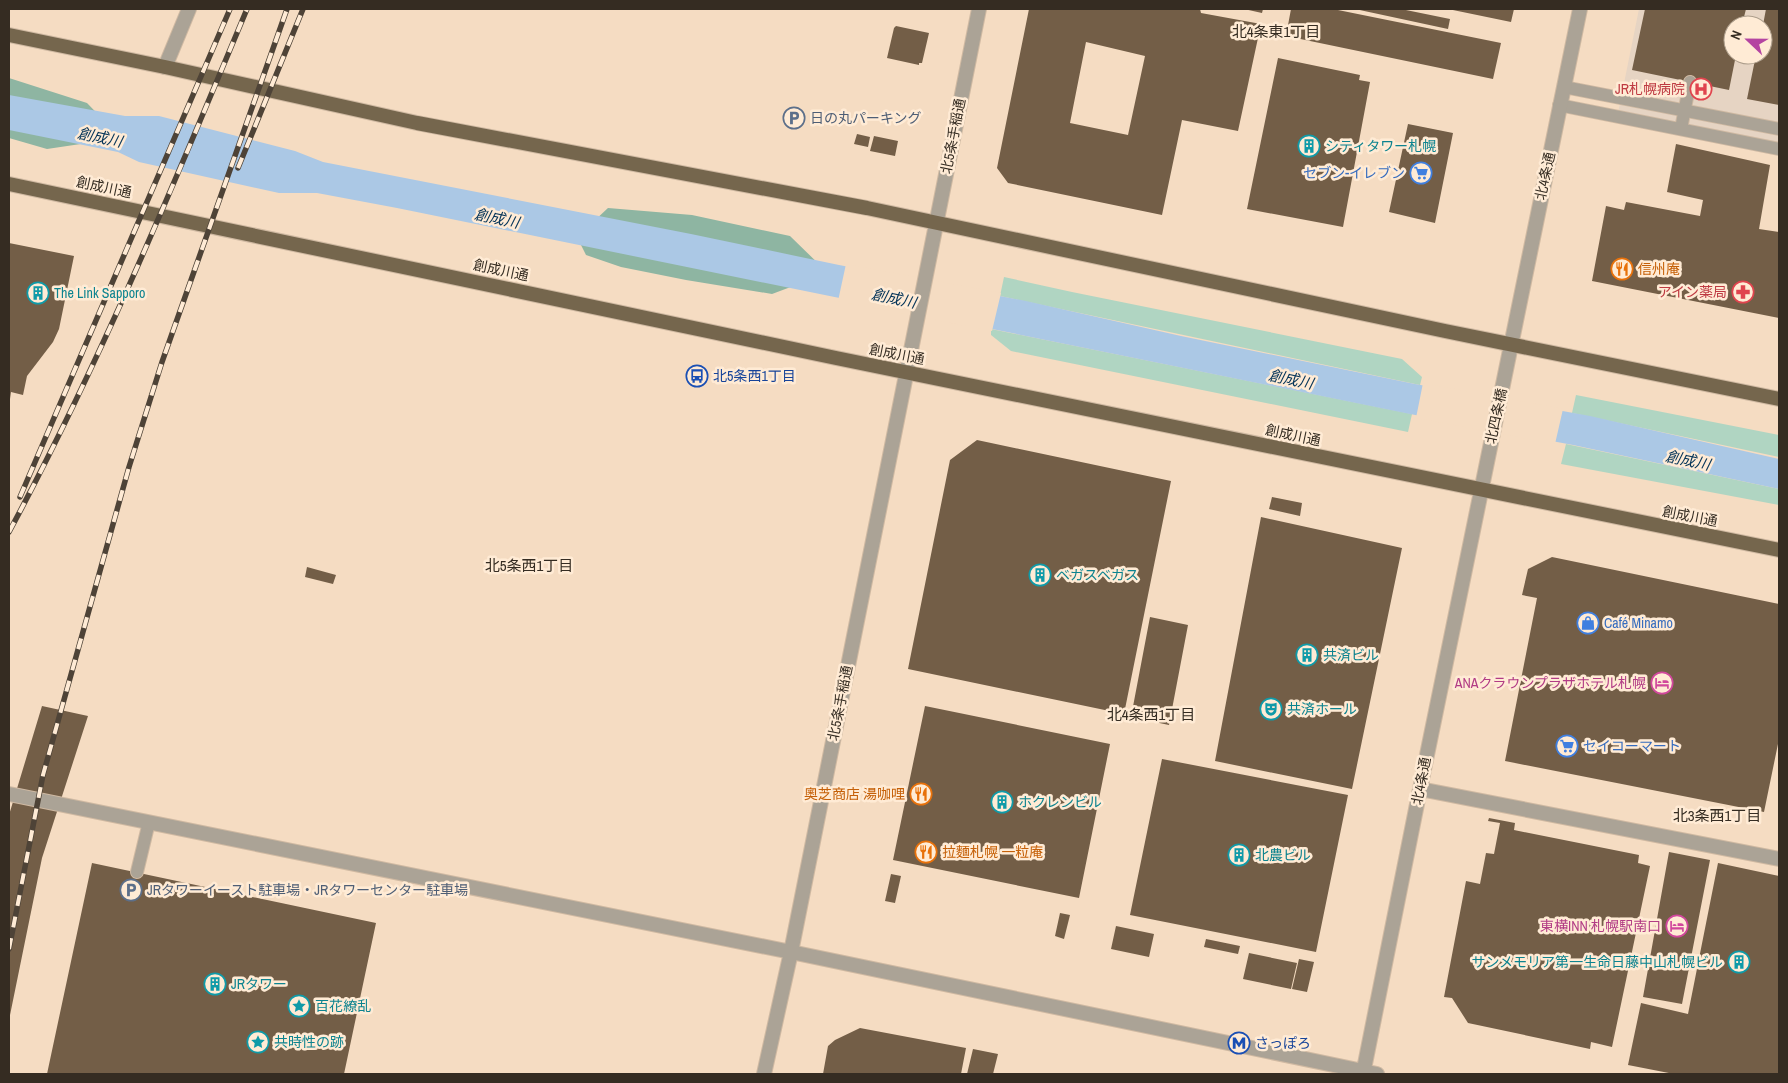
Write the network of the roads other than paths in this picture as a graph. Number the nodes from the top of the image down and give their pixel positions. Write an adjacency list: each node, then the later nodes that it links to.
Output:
1 (189, 9): 5 (street)
2 (979, 9): 14 (street, 北5条手稲通)
3 (1580, 9): 7 (street, 北4条通)
4 (9, 35): 5 (highway)
5 (165, 66): 14 (highway)
6 (1690, 82): 9 (lane)
7 (1564, 87): 8 (street, 北4条通); 9 (lane)
8 (1559, 105): 10 (lane); 15 (street, 北4条通)
9 (1685, 111): 10 (lane); 11 (lane)
10 (1681, 129): 12 (lane)
11 (1779, 129)
12 (1779, 149)
13 (9, 184): 16 (highway, 創成川通)
14 (936, 222): 15 (highway); 16 (street, 北5条手稲通)
15 (1511, 344): 17 (street, 北4条通); 18 (highway)
16 (906, 372): 19 (highway, 創成川通); 26 (street, 北5条手稲通)
17 (1504, 380): 19 (street, 北四条橋)
18 (1779, 399)
19 (1481, 491): 20 (highway, 創成川通); 21 (street, 北4条通)
20 (1779, 550)
21 (1420, 789): 24 (street); 27 (street, 北4条通)
22 (9, 794): 23 (street)
23 (149, 822): 25 (lane); 26 (street)
24 (1779, 859)
25 (137, 872)
26 (791, 952): 27 (street); 28 (street, 北5条手稲通)
27 (1368, 1073)
28 (764, 1074)

